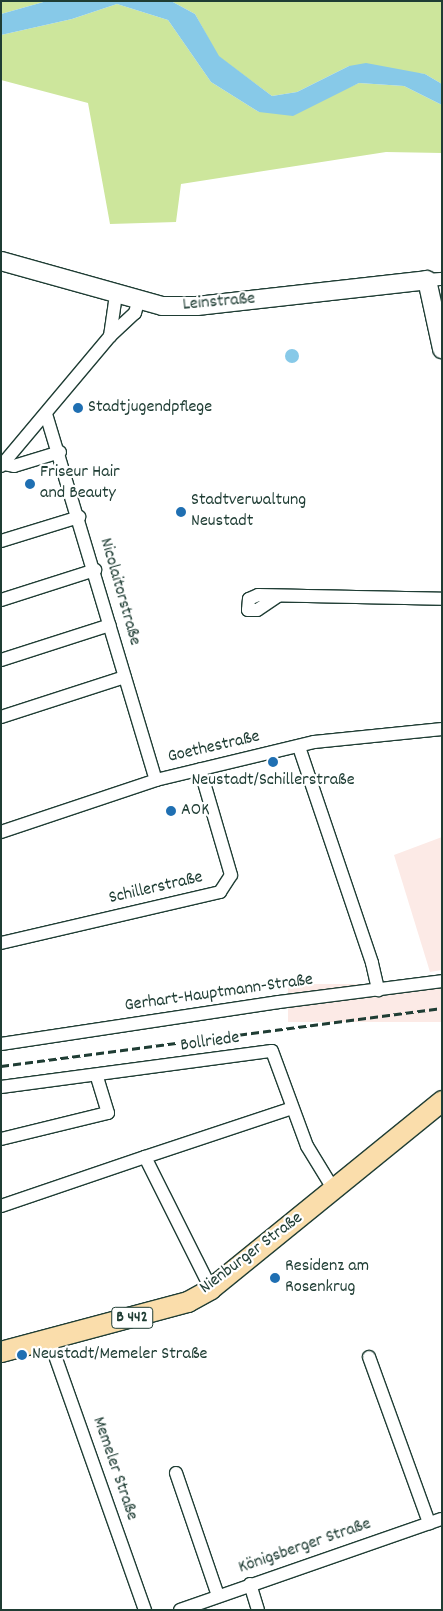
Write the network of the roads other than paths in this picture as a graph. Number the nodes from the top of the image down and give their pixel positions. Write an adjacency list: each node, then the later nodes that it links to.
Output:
1 (1, 261): 3 (street, Leinstraße)
2 (434, 280): 4 (street, Leinstraße); 6 (street)
3 (116, 295): 4 (street, Leinstraße); 5 (street)
4 (138, 302): 5 (street)
5 (110, 336): 7 (street)
6 (442, 349)
7 (46, 414): 8 (street, Nicolaitorstraße); 9 (street)
8 (60, 452): 9 (street); 10 (street, Nicolaitorstraße)
9 (3, 465)
10 (79, 518): 11 (street); 12 (street, Nicolaitorstraße)
11 (1, 541)
12 (95, 570): 15 (street); 16 (street, Nicolaitorstraße)
13 (278, 596): 14 (street)
14 (442, 599)
15 (1, 600)
16 (110, 625): 17 (street); 18 (street, Nicolaitorstraße)
17 (1, 660)
18 (125, 677): 19 (street); 23 (street, Nicolaitorstraße)
19 (1, 717)
20 (442, 729): 21 (street, Goethestraße)
21 (299, 747): 22 (street, Goethestraße); 27 (street)
22 (200, 769): 23 (street, Goethestraße); 25 (street, Schillerstraße)
23 (156, 780): 24 (street, Goethestraße)
24 (1, 832)
25 (1, 943)
26 (442, 981): 27 (street, Gerhart-Hauptmann-Straße)
27 (378, 990): 28 (street, Gerhart-Hauptmann-Straße)
28 (1, 1044)
29 (97, 1077): 30 (street, Bollriede); 32 (street, Bollriede); 33 (street)
30 (1, 1087)
31 (441, 1106): 35 (main road, Nienburger Straße / B 442)
32 (292, 1108): 34 (street); 35 (street, Bollriede)
33 (1, 1139)
34 (146, 1157): 36 (street); 37 (street)
35 (334, 1190): 37 (main road, Nienburger Straße / B 442)
36 (1, 1206)
37 (211, 1289): 38 (main road, Nienburger Straße / B 442)
38 (49, 1339): 39 (main road, Nienburger Straße / B 442); 46 (street, Memeler Straße)
39 (1, 1352)
40 (369, 1357): 43 (street)
41 (176, 1473): 45 (street)
42 (442, 1519): 43 (street, Königsberger Straße)
43 (429, 1523): 44 (street, Königsberger Straße)
44 (250, 1584): 45 (street, Königsberger Straße); 48 (street)
45 (218, 1596): 47 (street, Königsberger Straße)
46 (145, 1610)
47 (180, 1610)
48 (258, 1610)

